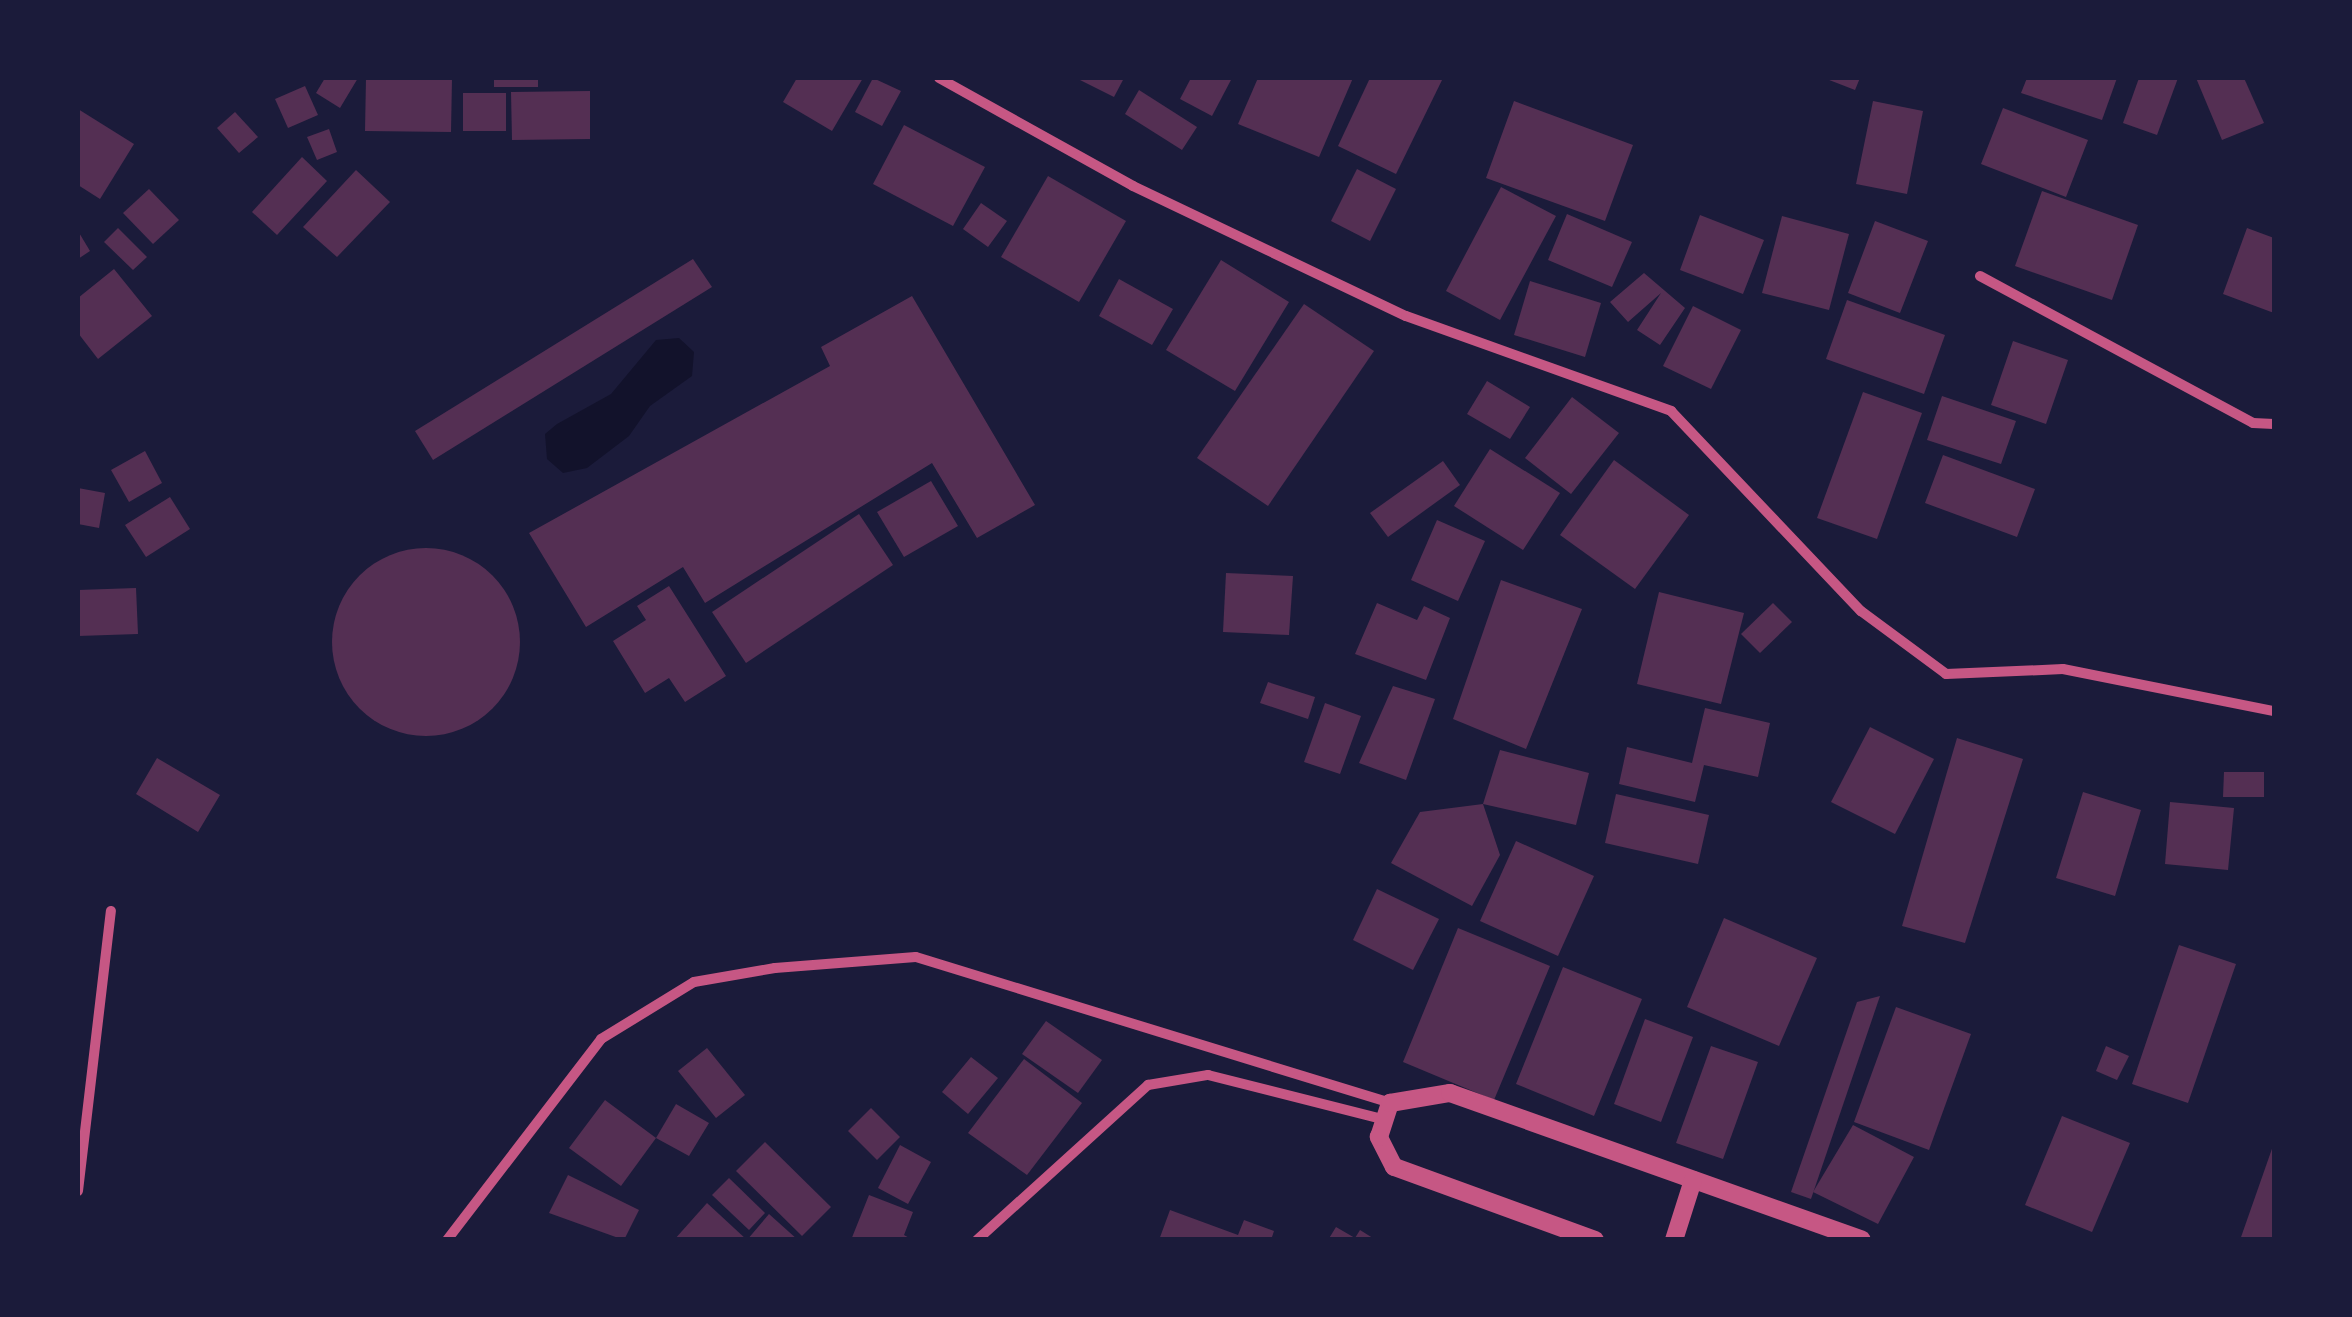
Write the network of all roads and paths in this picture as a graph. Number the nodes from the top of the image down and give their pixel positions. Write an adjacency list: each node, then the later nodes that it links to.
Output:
1 (939, 78): 4 (street)
2 (1980, 276): 3 (street)
3 (2274, 424)
4 (2274, 711)
5 (111, 911): 8 (street)
6 (1386, 1111): 7 (street); 9 (street); 10 (street); 11 (street)
7 (1693, 1180): 12 (street); 13 (street)
8 (78, 1191)
9 (447, 1240)
10 (977, 1240)
11 (1595, 1240)
12 (1674, 1240)
13 (1862, 1240)

